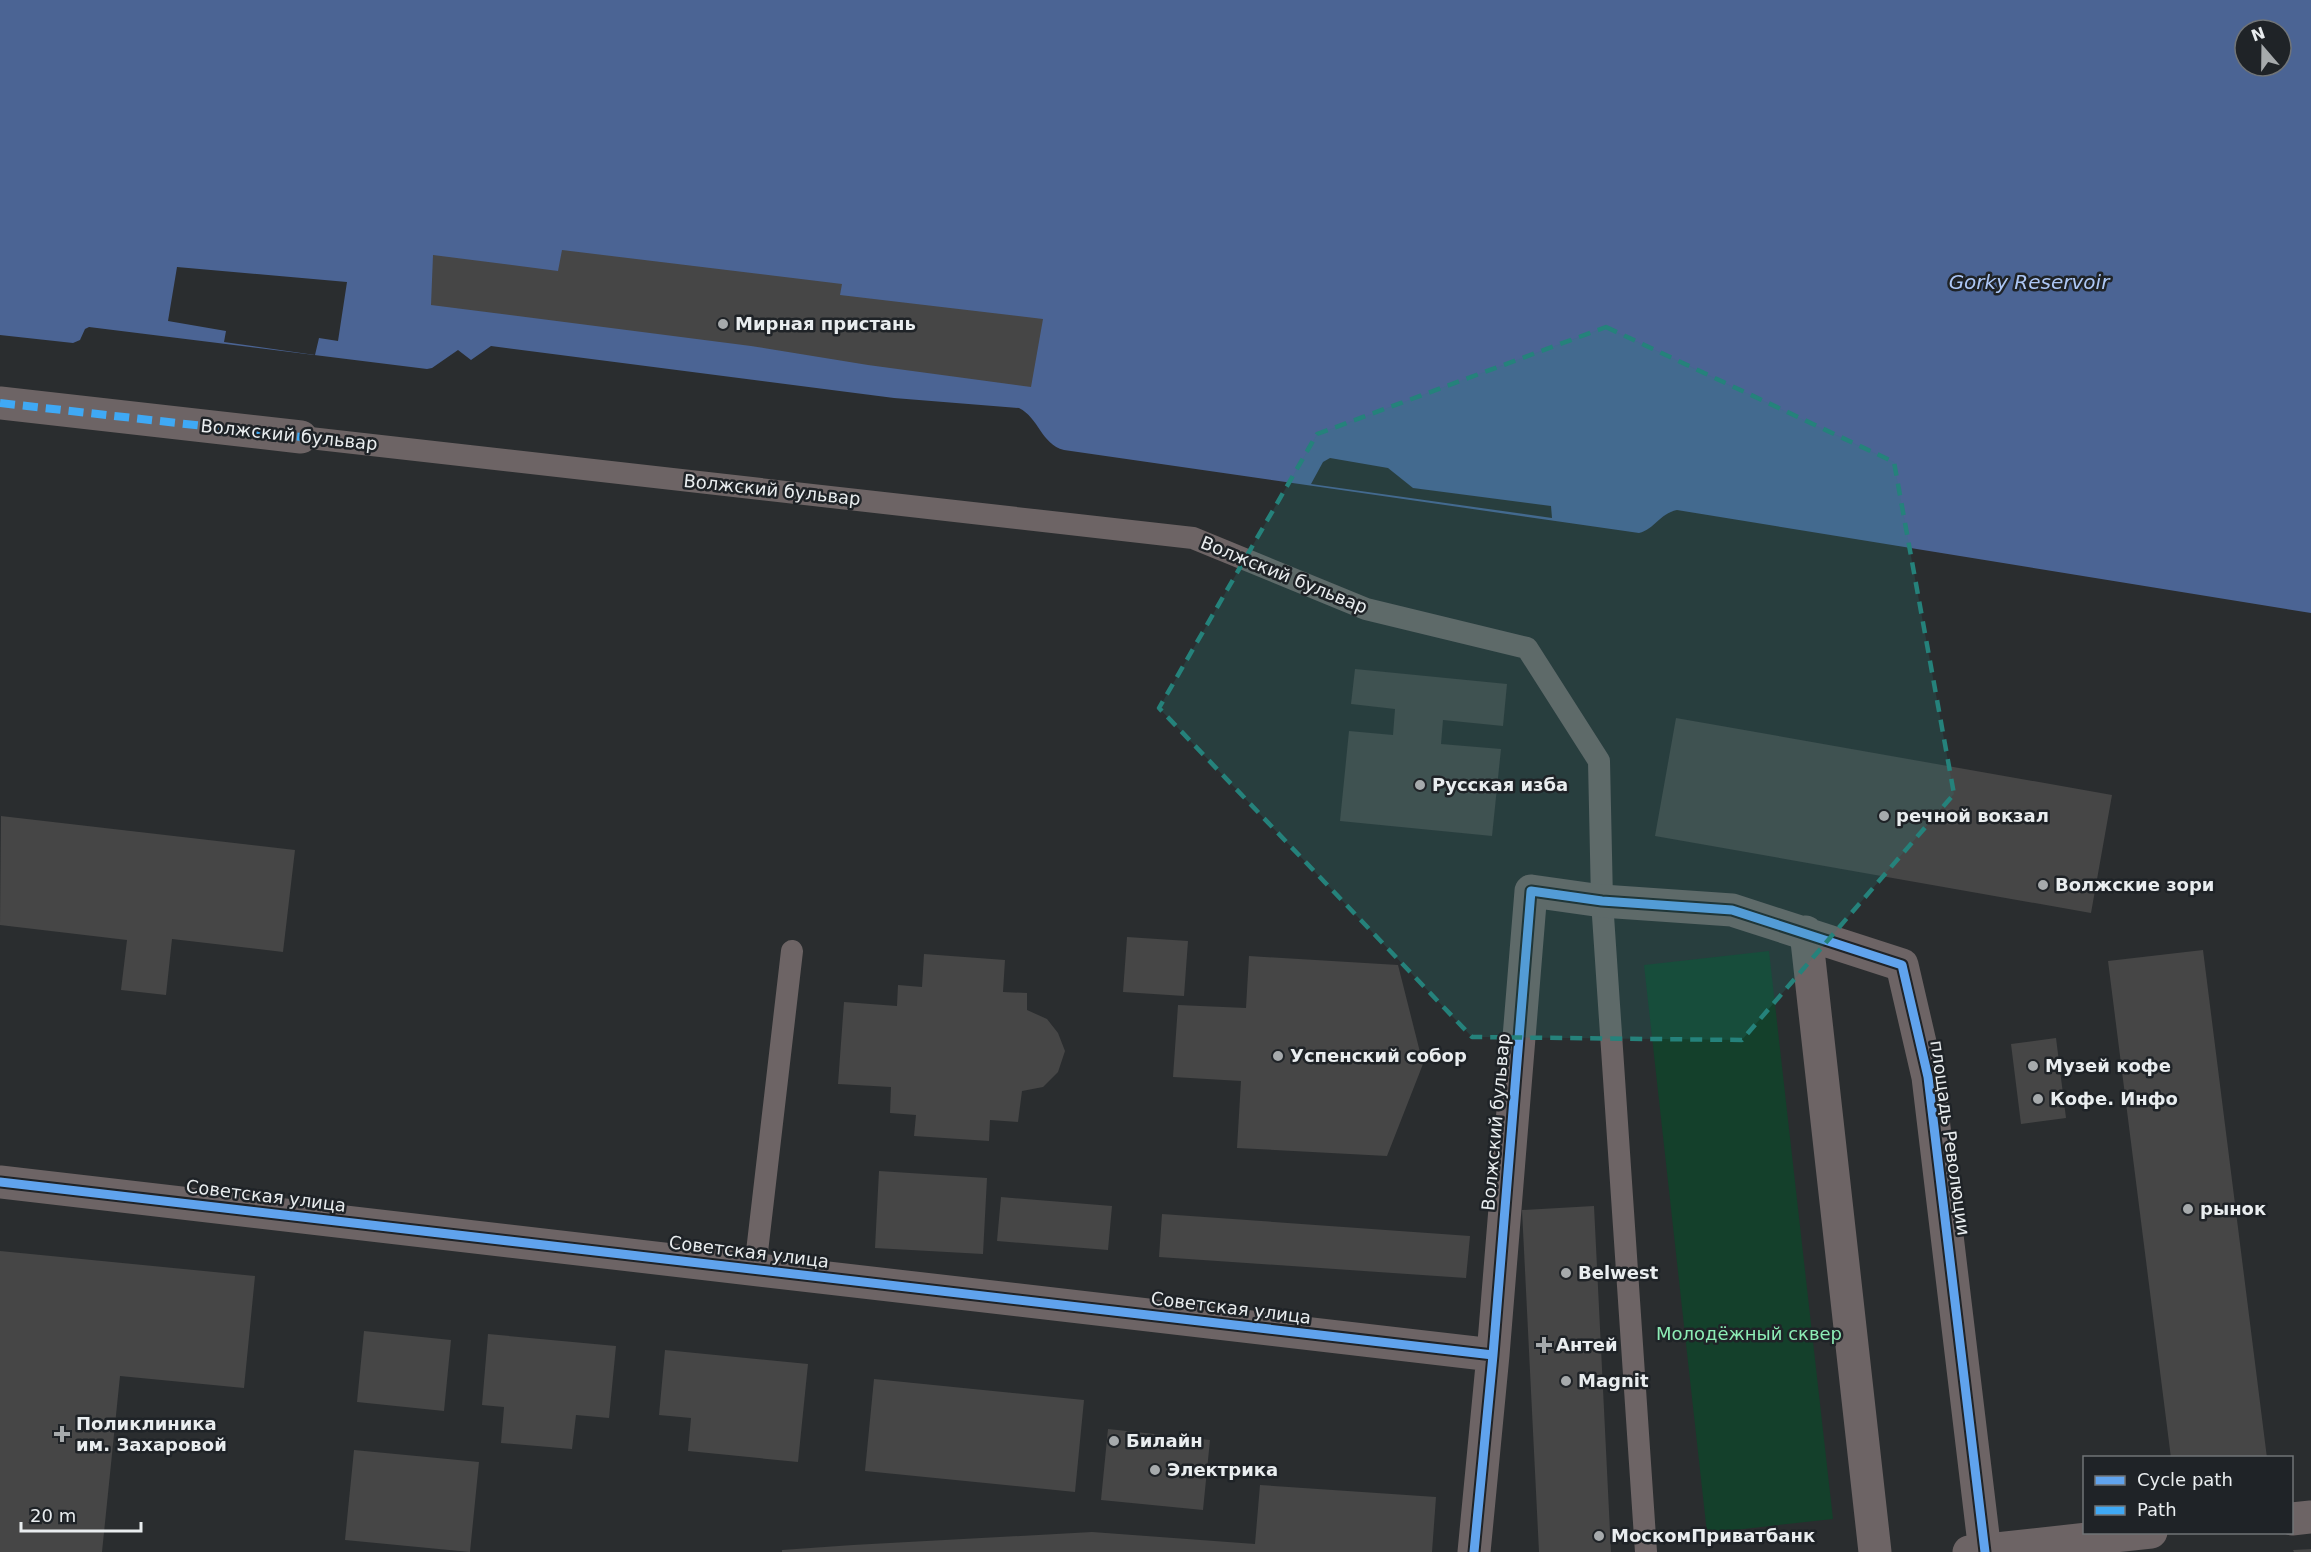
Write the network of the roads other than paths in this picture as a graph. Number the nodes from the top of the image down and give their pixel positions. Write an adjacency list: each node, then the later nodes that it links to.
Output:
1 (0, 403): 2 (street, Волжский бульвар)
2 (301, 437): 4 (lane, Волжский бульвар)
3 (1531, 891): 4 (street, площадь Революции); 9 (street, Волжский бульвар)
4 (1602, 901): 5 (street, площадь Революции); 15 (lane)
5 (1806, 932): 13 (street, площадь Революции); 16 (street)
6 (792, 951): 8 (lane)
7 (0, 1182): 8 (street, Советская улица)
8 (755, 1269): 9 (street, Советская улица)
9 (1494, 1355): 14 (street, Волжский бульвар)
10 (2311, 1517): 11 (street)
11 (2293, 1519)
12 (2141, 1534): 13 (street, площадь Революции)
13 (1979, 1551)
14 (1474, 1552)
15 (1646, 1552)
16 (1875, 1552)

